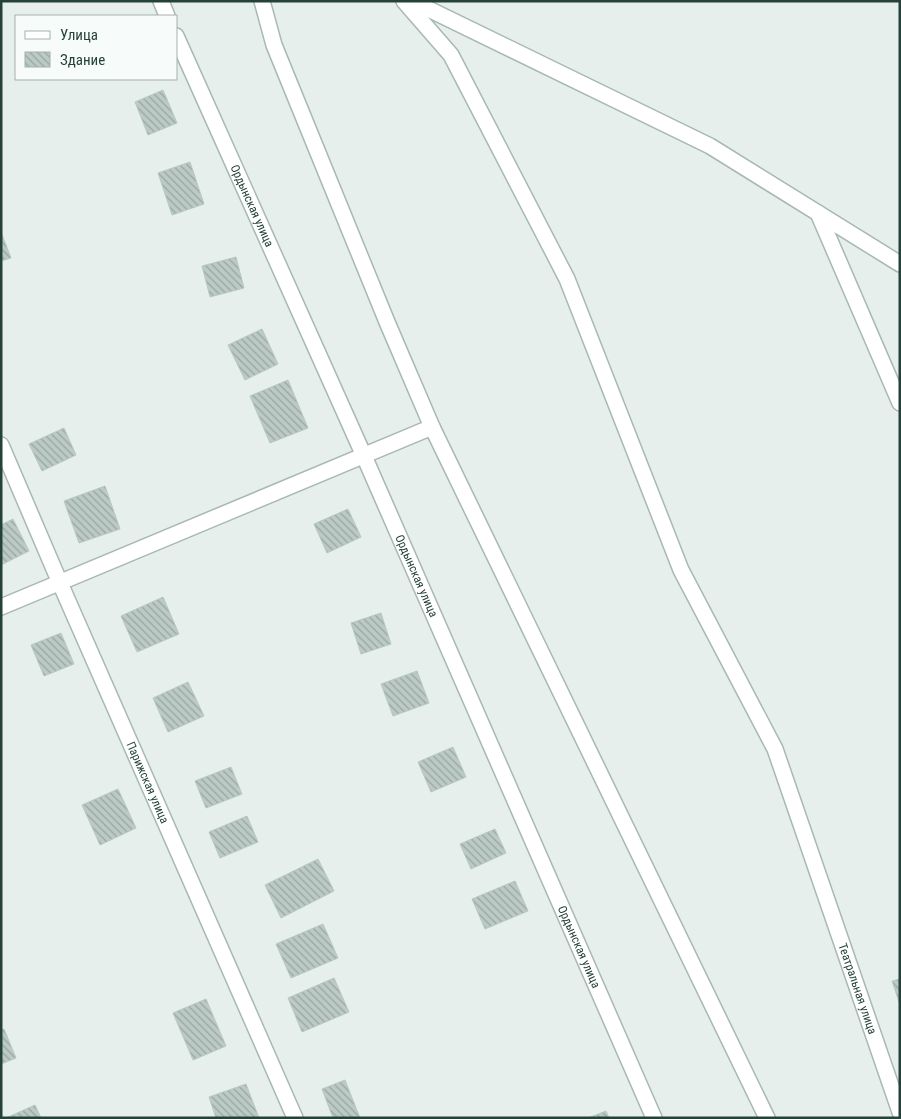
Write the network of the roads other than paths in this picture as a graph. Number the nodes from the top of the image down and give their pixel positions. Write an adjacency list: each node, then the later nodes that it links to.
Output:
1 (161, 1): 5 (street)
2 (262, 1): 10 (street)
3 (404, 1): 15 (street, Театральная улица)
4 (412, 1): 7 (street)
5 (167, 15)
6 (178, 40): 12 (street, Ордынская улица)
7 (818, 213): 8 (street); 9 (street)
8 (900, 264)
9 (900, 403)
10 (432, 427): 12 (street); 18 (street)
11 (1, 445): 13 (street, Парижская улица)
12 (364, 456): 13 (street); 17 (street, Ордынская улица)
13 (60, 583): 14 (street); 16 (street, Парижская улица)
14 (1, 607)
15 (900, 1112)
16 (295, 1118)
17 (654, 1118)
18 (767, 1118)

